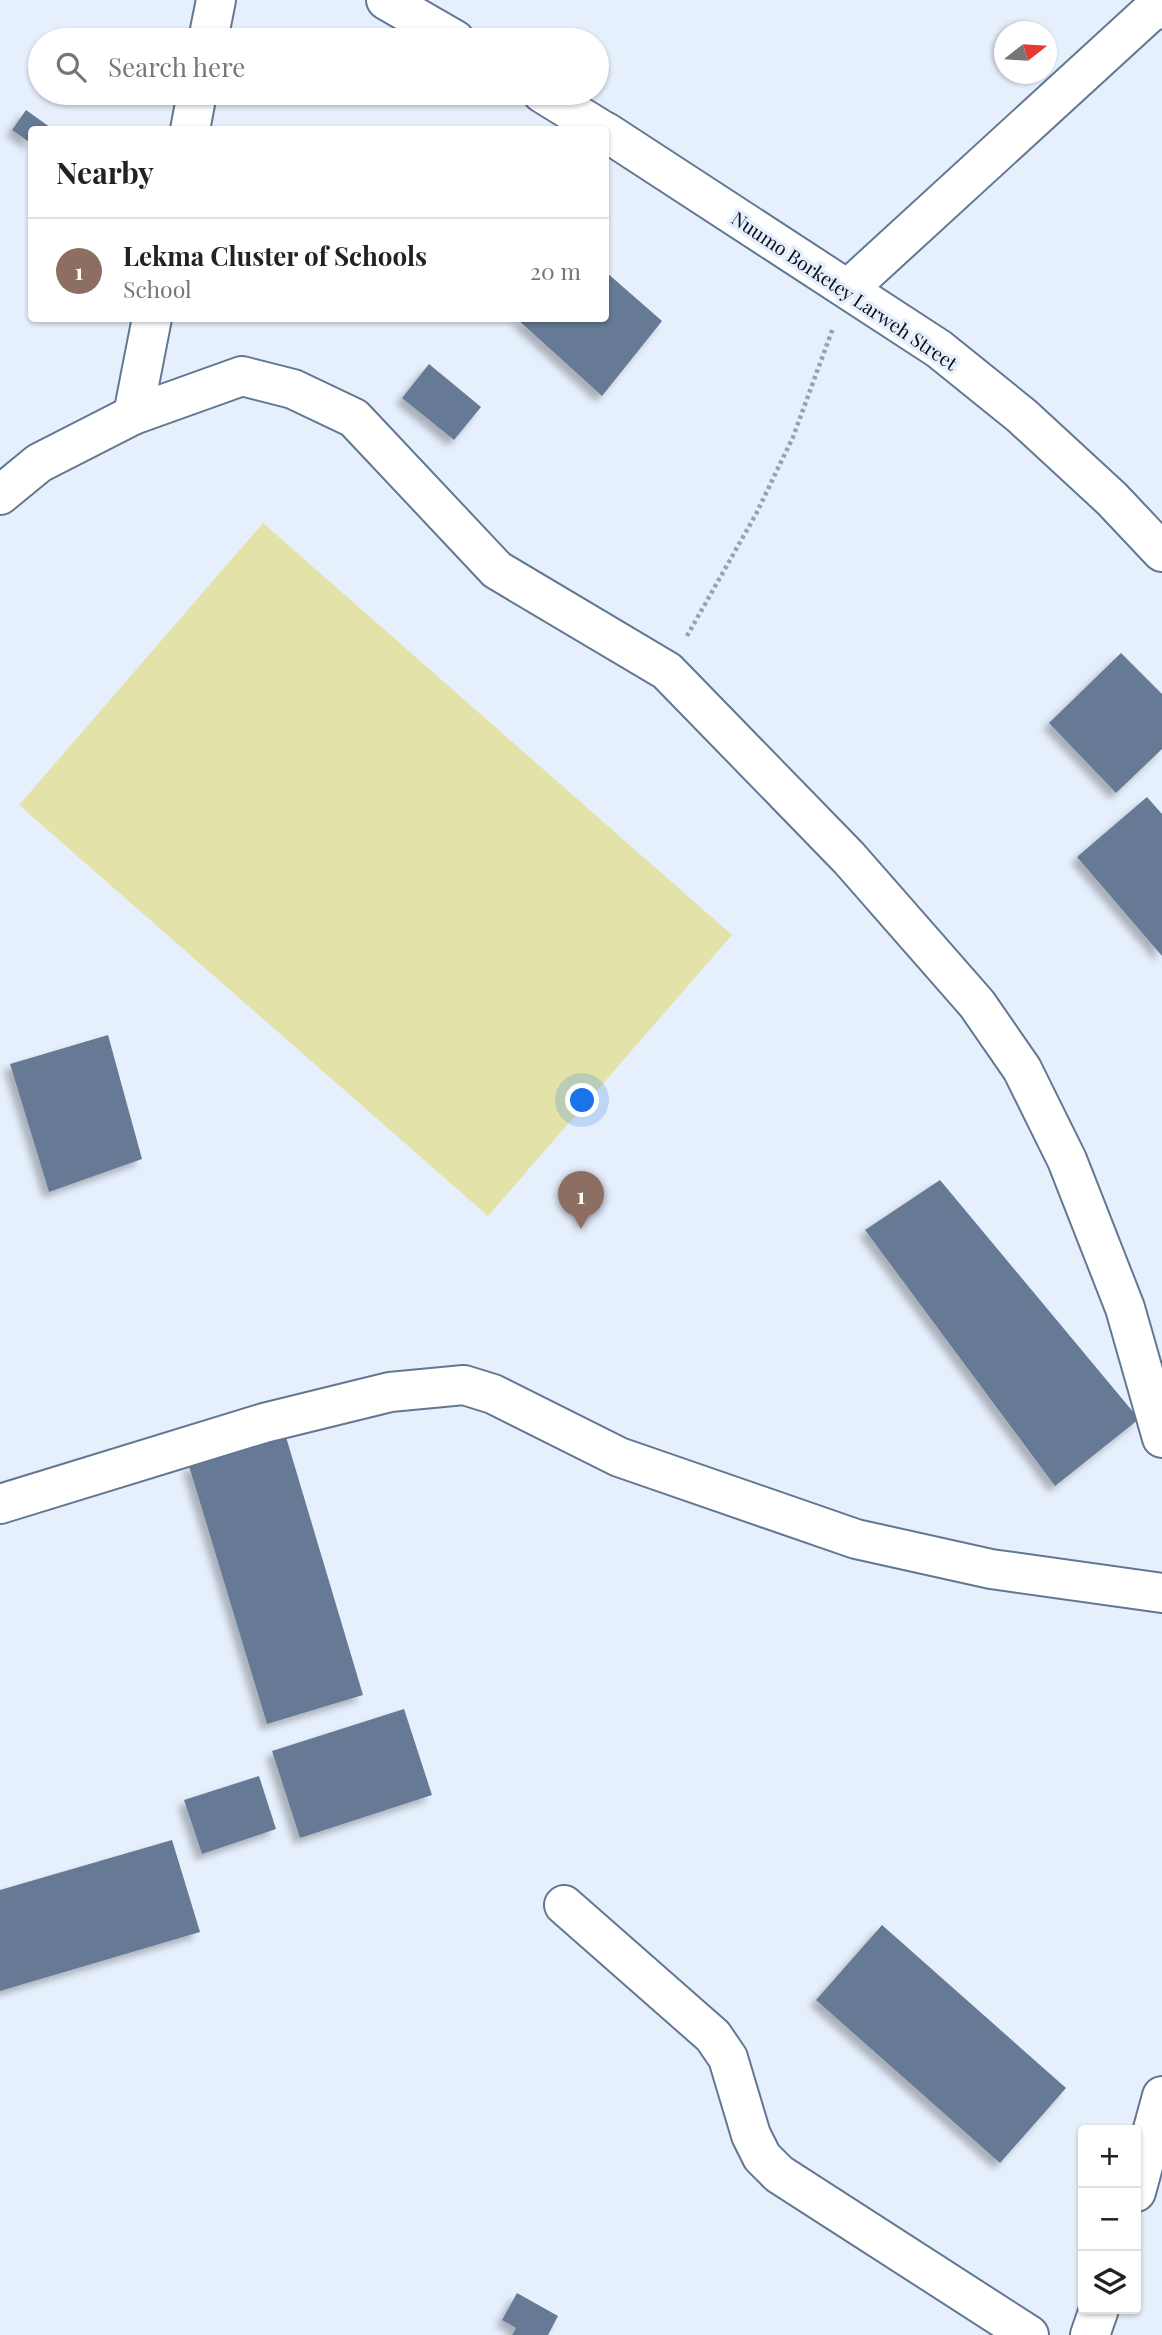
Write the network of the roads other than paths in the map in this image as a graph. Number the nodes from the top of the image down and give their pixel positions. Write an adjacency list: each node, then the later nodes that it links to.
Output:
1 (216, 0): 4 (street)
2 (386, 0): 5 (street)
3 (1162, 6): 11 (street)
4 (210, 28)
5 (434, 28)
6 (195, 105): 8 (street)
7 (562, 105): 9 (street, Nuumo Borketey Larweh Street)
8 (191, 126)
9 (596, 126)
10 (609, 134): 11 (street, Nuumo Borketey Larweh Street)
11 (849, 288): 15 (street, Nuumo Borketey Larweh Street)
12 (151, 322): 13 (street)
13 (132, 415): 14 (street); 16 (street)
14 (0, 495)
15 (1162, 552)
16 (1162, 1438)
17 (2, 1498): 18 (street)
18 (1162, 1593)
19 (564, 1905): 23 (street)
20 (1162, 2096): 21 (street)
21 (1137, 2188)
22 (1097, 2314): 24 (street)
23 (1029, 2335)
24 (1090, 2335)

